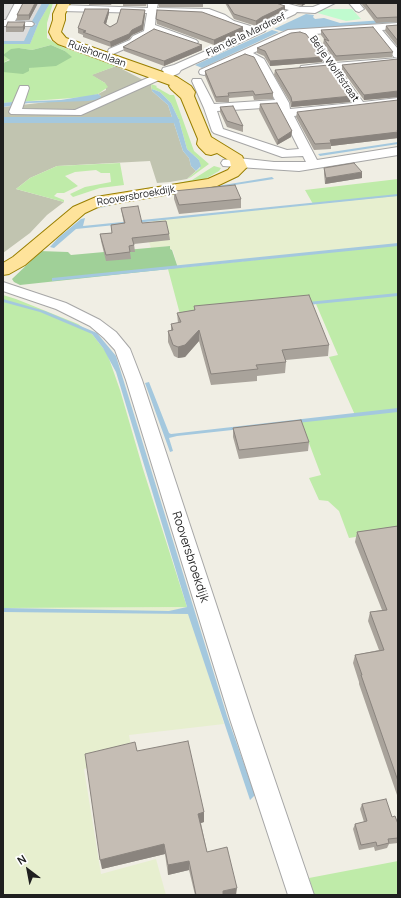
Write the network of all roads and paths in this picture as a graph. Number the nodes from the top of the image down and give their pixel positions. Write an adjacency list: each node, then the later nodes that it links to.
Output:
1 (20, 3): 11 (street)
2 (275, 3): 8 (street)
3 (330, 3): 8 (street, Fien de la Mardreef)
4 (218, 6): 9 (street)
5 (117, 7): 6 (street); 7 (street); 10 (street)
6 (153, 7): 9 (street); 14 (street)
7 (64, 9): 29 (main road, Ruishornlaan)
8 (295, 11): 16 (street, Fien de la Mardreef)
9 (209, 12): 16 (street)
10 (113, 22)
11 (6, 23): 12 (street)
12 (29, 24)
13 (398, 26): 15 (street)
14 (150, 27): 19 (street); 20 (street)
15 (375, 27): 17 (street); 23 (street)
16 (257, 32): 20 (street, Fien de la Mardreef)
17 (308, 32): 22 (street); 25 (street, Betje Wolffstraat)
18 (123, 34): 19 (street)
19 (136, 38): 21 (street)
20 (216, 50): 29 (street, Fien de la Mardreef)
21 (113, 51)
22 (245, 53): 28 (street); 33 (street)
23 (398, 55)
24 (398, 61): 25 (street)
25 (332, 66): 26 (street); 32 (street, Betje Wolffstraat)
26 (293, 69)
27 (280, 70): 28 (street)
28 (266, 71): 34 (street)
29 (160, 76): 30 (street, Fien de la Mardreef); 37 (main road, Ruishornlaan)
30 (24, 88)
31 (398, 101): 32 (street)
32 (360, 106): 34 (street)
33 (210, 108): 34 (street); 36 (street)
34 (284, 108): 36 (street)
35 (398, 151): 38 (street)
36 (306, 152): 38 (street)
37 (235, 164): 38 (street); 39 (main road, Rooversbroekdijk)
38 (313, 164)
39 (19, 262): 40 (main road, Rooversbroekdijk); 41 (main road, Rooversbroekdijk)
40 (3, 270)
41 (3, 281)
42 (3, 286): 43 (street, Rooversbroekdijk)
43 (301, 895)

